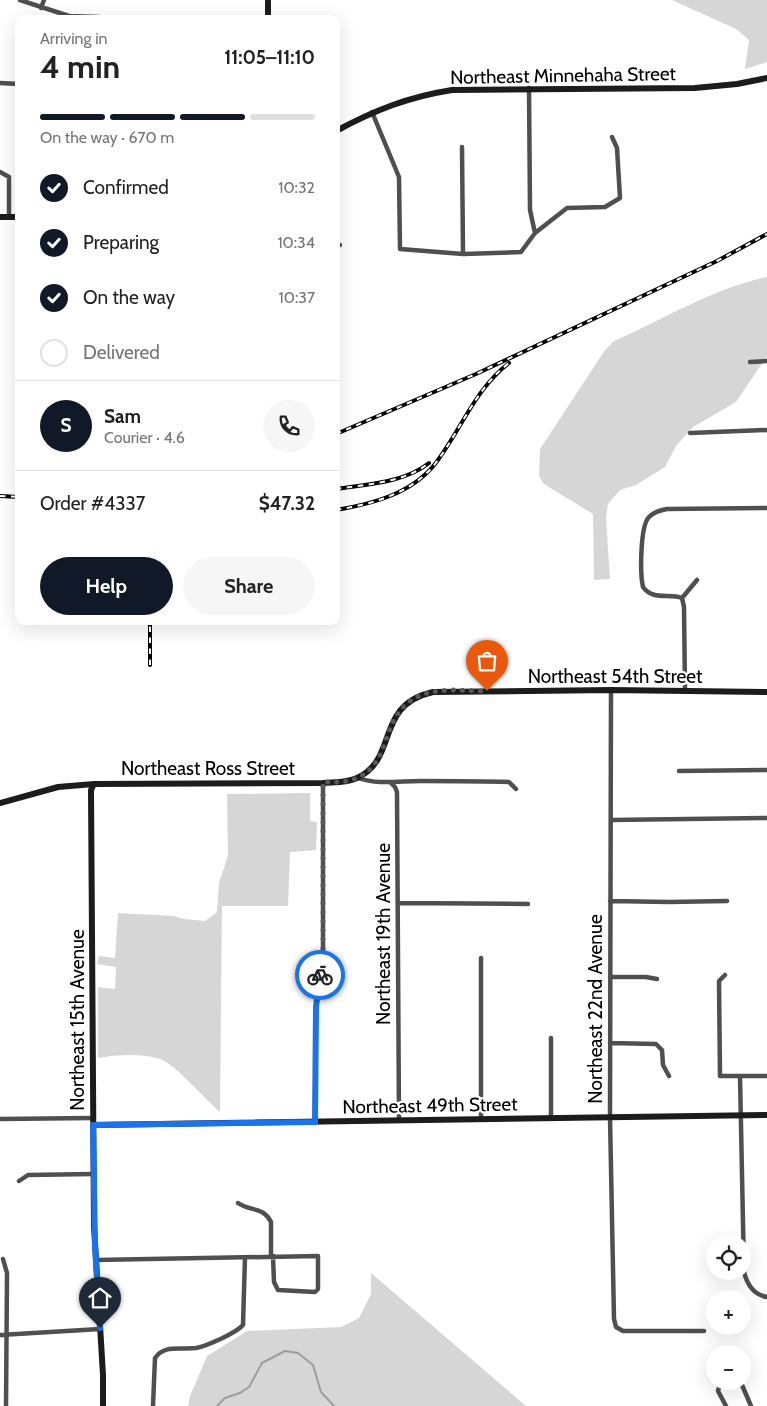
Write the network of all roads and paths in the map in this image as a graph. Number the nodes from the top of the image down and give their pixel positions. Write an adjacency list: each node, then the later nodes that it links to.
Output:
1 (20, 0): 4 (street)
2 (44, 0): 4 (street)
3 (268, 0): 6 (street)
4 (41, 8): 5 (street)
5 (70, 15)
6 (268, 15)
7 (767, 78): 10 (street, Northeast Minnehaha Street)
8 (0, 83): 9 (street)
9 (15, 84)
10 (529, 88): 11 (street, Northeast Minnehaha Street); 19 (street)
11 (372, 112): 12 (street, Northeast Minnehaha Street); 20 (street)
12 (340, 129)
13 (612, 137): 19 (street)
14 (462, 147): 20 (street)
15 (0, 172): 17 (street)
16 (0, 217): 17 (street)
17 (10, 217): 18 (street)
18 (15, 218)
19 (535, 234): 20 (street)
20 (463, 254)
21 (767, 361): 22 (street)
22 (750, 362)
23 (767, 430): 24 (street)
24 (690, 433)
25 (767, 508): 27 (street)
26 (697, 580): 27 (street)
27 (682, 598): 29 (street)
28 (611, 690): 29 (street, Northeast 54th Street); 33 (street, Northeast 54th Street); 40 (street, Northeast 22nd Avenue)
29 (685, 691): 30 (street, Northeast 54th Street)
30 (767, 692)
31 (767, 770): 32 (street)
32 (679, 772)
33 (358, 778): 34 (street, Northeast Ross Street); 35 (street)
34 (323, 782): 36 (street, Northeast Ross Street); 62 (street)
35 (391, 783): 37 (street); 43 (street, Northeast 19th Avenue)
36 (94, 784): 38 (street, Northeast Ross Street); 61 (street, Northeast 15th Avenue)
37 (516, 789)
38 (0, 803)
39 (767, 818): 40 (street)
40 (610, 820): 41 (street, Northeast 22nd Avenue)
41 (610, 901): 42 (street); 47 (street, Northeast 22nd Avenue)
42 (727, 901)
43 (398, 904): 44 (street); 60 (street, Northeast 19th Avenue)
44 (528, 904)
45 (481, 958): 59 (street)
46 (726, 974): 52 (street)
47 (610, 977): 48 (street); 50 (street, Northeast 22nd Avenue)
48 (657, 979)
49 (551, 1038): 57 (street)
50 (610, 1044): 51 (street); 56 (street, Northeast 22nd Avenue)
51 (669, 1076)
52 (740, 1076): 53 (street); 54 (street)
53 (767, 1076)
54 (740, 1115): 55 (street, Northeast 49th Street); 56 (street, Northeast 49th Street); 70 (street)
55 (767, 1115)
56 (610, 1117): 57 (street, Northeast 49th Street); 72 (street, Northeast 22nd Avenue)
57 (551, 1118): 59 (street, Northeast 49th Street)
58 (0, 1119): 61 (street, Northeast 49th Street)
59 (481, 1119): 60 (street, Northeast 49th Street)
60 (400, 1120): 62 (street, Northeast 49th Street)
61 (93, 1121): 62 (street, Northeast 49th Street); 63 (street, Northeast 15th Avenue)
62 (315, 1122)
63 (93, 1174): 64 (street); 69 (street, Northeast 15th Avenue)
64 (18, 1181)
65 (238, 1203): 66 (street)
66 (272, 1256): 66 (street); 67 (street)
67 (245, 1257): 69 (street); 79 (street)
68 (3, 1259): 74 (street)
69 (96, 1260): 71 (street, Northeast 15th Avenue)
70 (765, 1297)
71 (100, 1328): 74 (street); 78 (street, Northeast 15th Avenue)
72 (704, 1331)
73 (0, 1335): 74 (street)
74 (7, 1335): 77 (street)
75 (718, 1390): 80 (street)
76 (744, 1390): 81 (street)
77 (6, 1406)
78 (103, 1406)
79 (153, 1406)
80 (726, 1406)
81 (751, 1406)

